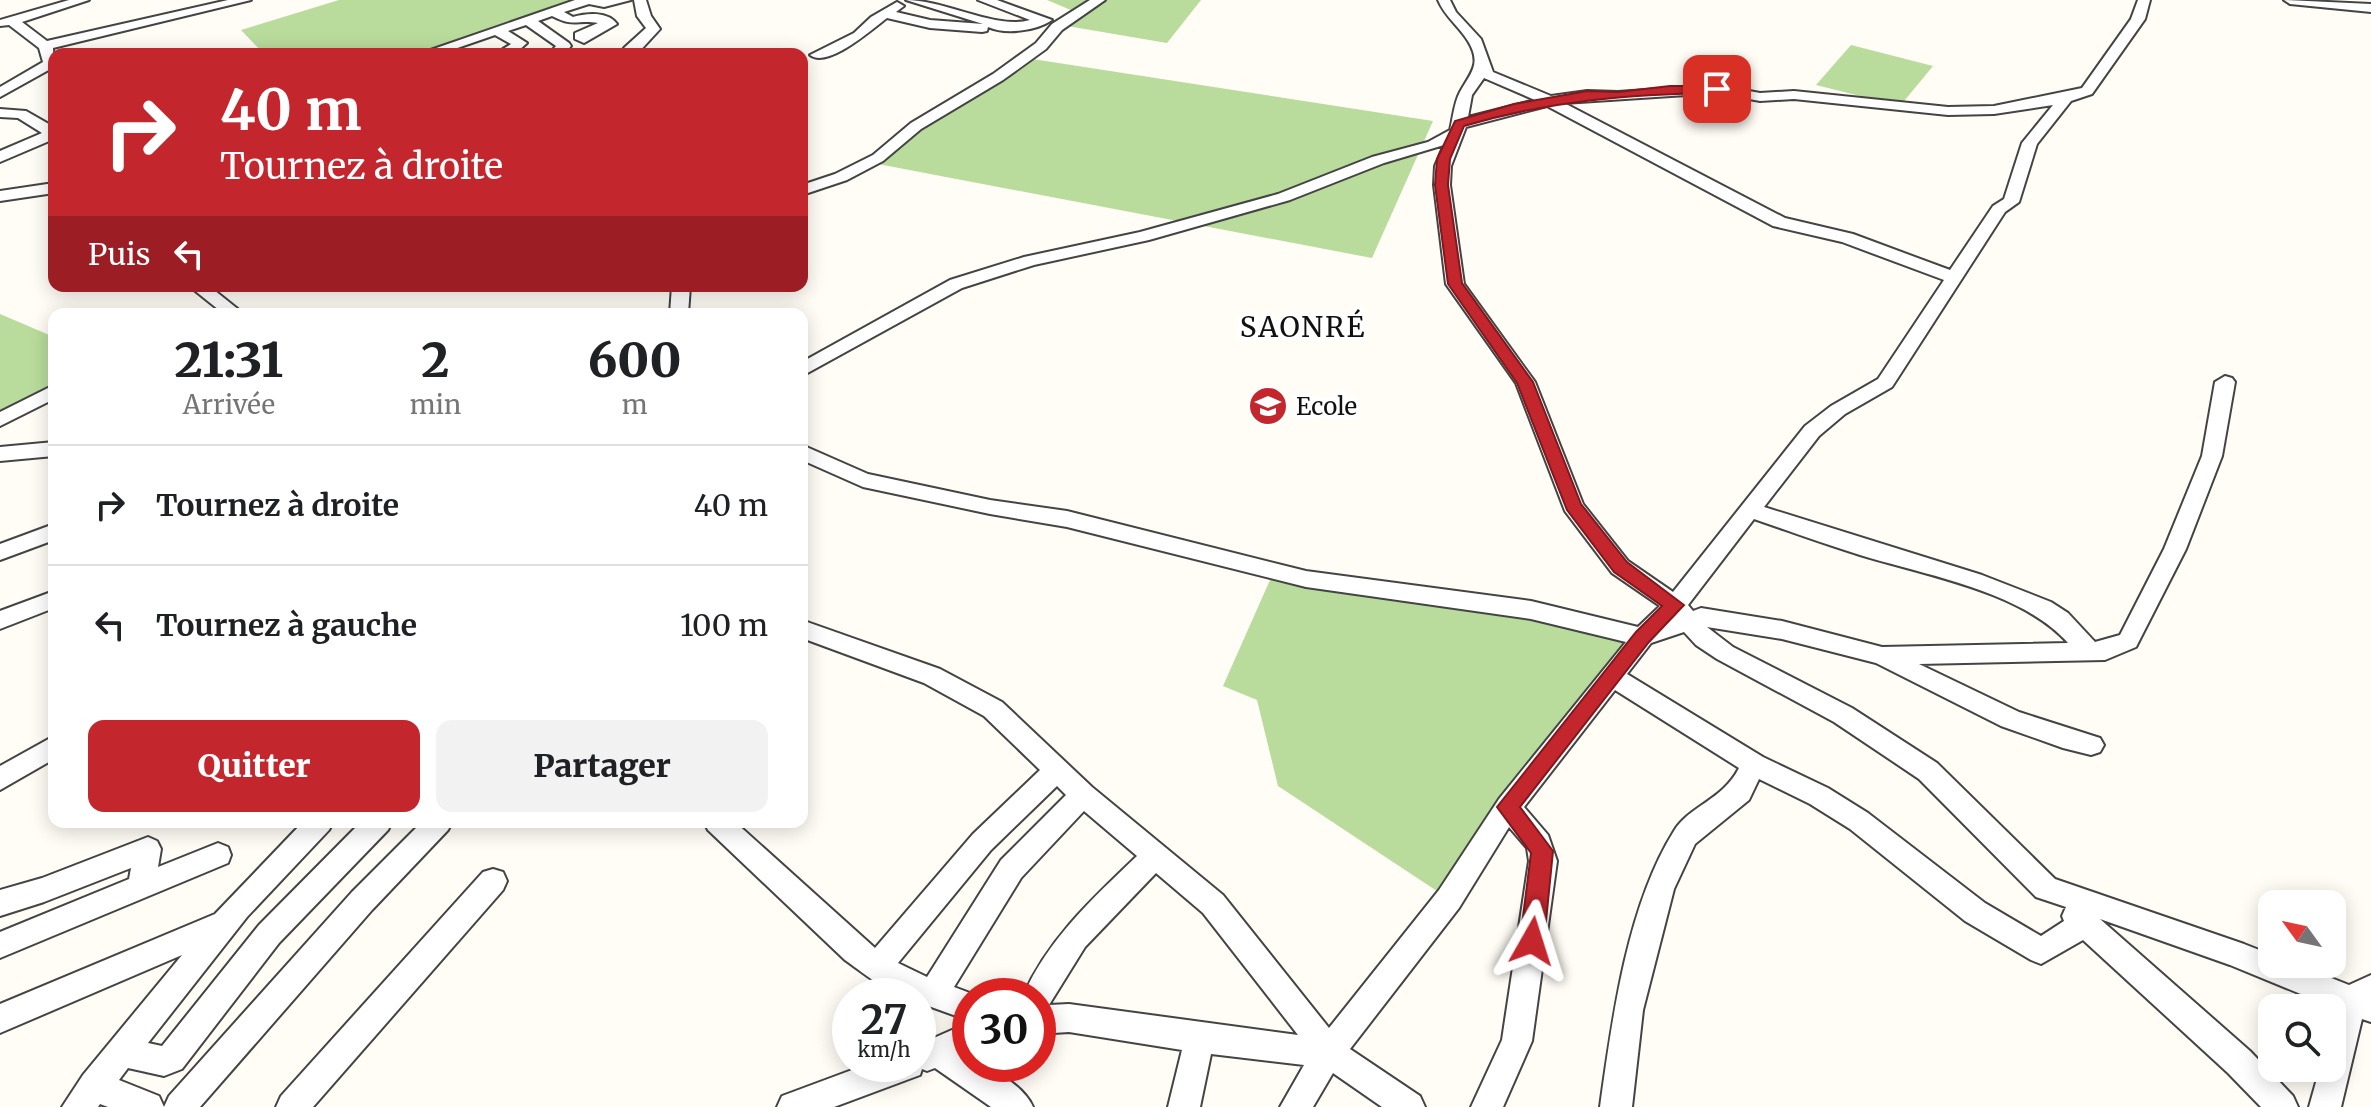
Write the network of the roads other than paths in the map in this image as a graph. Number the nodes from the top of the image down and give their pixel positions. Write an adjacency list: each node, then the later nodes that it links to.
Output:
1 (83, 0): 17 (street)
2 (245, 0): 22 (street)
3 (625, 0): 15 (street)
4 (640, 0): 16 (street)
5 (872, 0): 11 (street)
6 (984, 0): 18 (street)
7 (1099, 0): 18 (street)
8 (1444, 0): 30 (street)
9 (2144, 0): 32 (street)
10 (2290, 0): 12 (street)
11 (906, 2): 13 (street); 19 (street)
12 (2371, 8)
13 (886, 14): 19 (street); 28 (street)
14 (604, 19): 15 (street); 16 (street); 21 (street)
15 (528, 20): 20 (street); 25 (street)
16 (634, 20): 26 (street)
17 (6, 22): 22 (street)
18 (1053, 23): 19 (street); 39 (street)
19 (995, 26)
20 (497, 31): 23 (street); 24 (street)
21 (584, 39)
22 (45, 46): 27 (street)
23 (454, 48)
24 (513, 48)
25 (562, 48)
26 (632, 48)
27 (48, 53)
28 (817, 55)
29 (48, 67): 31 (street)
30 (1483, 69): 33 (street); 35 (street)
31 (0, 93)
32 (2066, 98): 33 (street); 42 (street)
33 (1549, 101): 35 (street); 42 (street)
34 (0, 113): 36 (street)
35 (1458, 128): 47 (street); 58 (street)
36 (48, 130)
37 (48, 136): 38 (street)
38 (0, 157)
39 (808, 188)
40 (48, 189): 41 (street)
41 (0, 196)
42 (1955, 278): 54 (street)
43 (206, 292): 45 (street)
44 (224, 292): 45 (street)
45 (214, 298): 46 (street)
46 (227, 308)
47 (808, 367)
48 (2225, 382): 62 (street)
49 (48, 394): 50 (street)
50 (0, 420)
51 (48, 450): 52 (street)
52 (0, 454)
53 (808, 455): 61 (street)
54 (1748, 509): 58 (street); 62 (street)
55 (48, 534): 56 (street)
56 (0, 552)
57 (48, 601): 59 (street)
58 (1680, 613): 61 (street); 63 (street); 80 (street)
59 (0, 620)
60 (808, 631): 68 (street)
61 (1643, 637): 64 (street)
62 (2089, 651): 63 (street)
63 (1882, 656): 65 (street)
64 (1611, 676): 67 (street); 71 (street)
65 (2091, 745)
66 (48, 750): 69 (street)
67 (1754, 764): 83 (street); 107 (street)
68 (1057, 770): 70 (street); 85 (street)
69 (0, 779)
70 (1083, 795): 77 (street); 88 (street)
71 (1508, 807): 94 (street); 106 (street)
72 (314, 828): 82 (street)
73 (373, 828): 93 (street)
74 (433, 828): 99 (street)
75 (723, 828): 85 (street)
76 (218, 855): 79 (street)
77 (1156, 856): 87 (street); 94 (street)
78 (493, 881): 100 (street)
79 (141, 886): 81 (street); 84 (street)
80 (2046, 888): 83 (street); 89 (street)
81 (0, 903)
82 (225, 923): 90 (street); 93 (street)
83 (2084, 924): 108 (street)
84 (0, 945)
85 (877, 967): 86 (street)
86 (900, 978)
87 (1048, 978)
88 (936, 989)
89 (2365, 999): 109 (street)
90 (0, 1019)
91 (1056, 1019): 92 (street)
92 (1200, 1036): 94 (street); 103 (street)
93 (121, 1052): 97 (street)
94 (1329, 1052): 104 (street); 105 (street)
95 (936, 1061): 102 (street)
96 (860, 1082): 101 (street)
97 (86, 1096): 98 (street)
98 (148, 1107)
99 (180, 1107)
100 (292, 1107)
101 (793, 1107)
102 (1017, 1107)
103 (1184, 1107)
104 (1296, 1107)
105 (1409, 1107)
106 (1487, 1107)
107 (1616, 1107)
108 (2282, 1107)
109 (2325, 1107)

